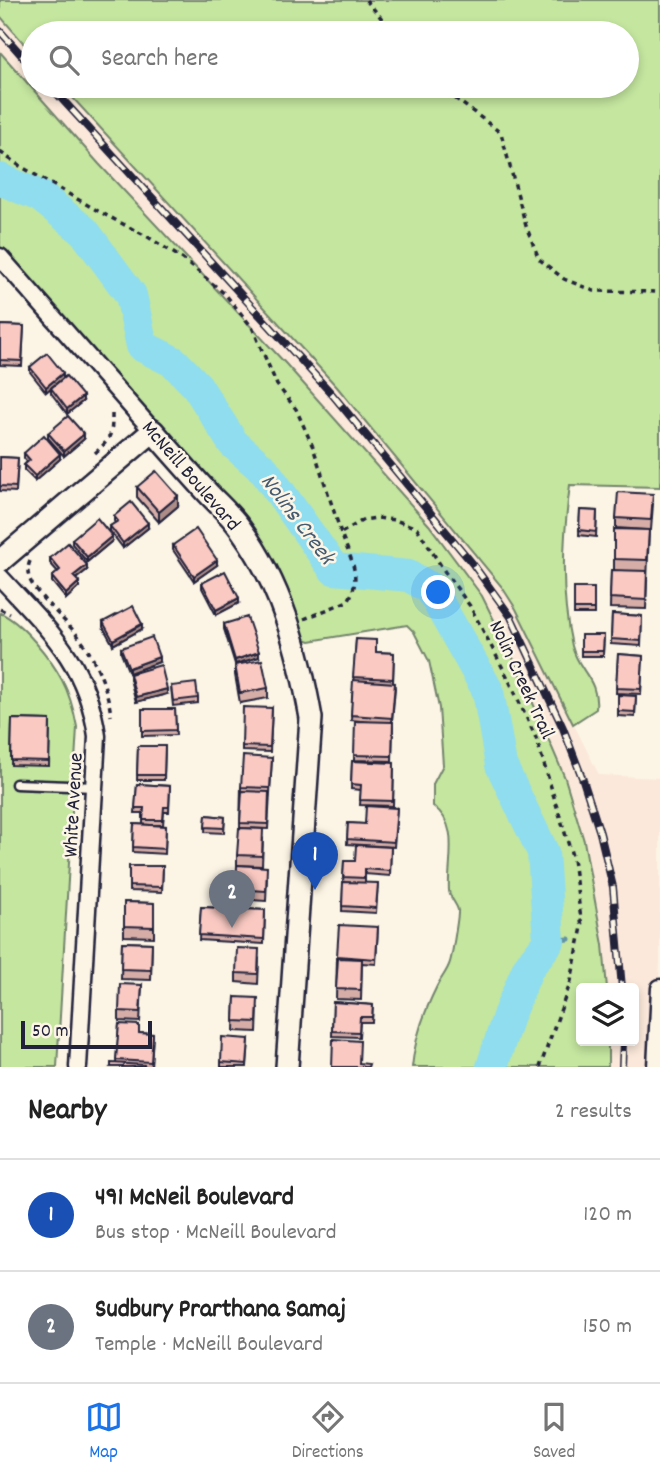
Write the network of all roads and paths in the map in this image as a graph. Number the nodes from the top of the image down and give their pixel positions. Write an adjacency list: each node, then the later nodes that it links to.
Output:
1 (366, 0): 2 (path)
2 (384, 21)
3 (455, 98): 6 (path)
4 (0, 152): 10 (path)
5 (0, 257): 8 (street, McNeill Boulevard)
6 (660, 292)
7 (111, 409): 9 (path)
8 (153, 431): 11 (street); 15 (street, McNeill Boulevard)
9 (89, 459)
10 (341, 533): 15 (path); 21 (path, Nolin Creek Trail)
11 (0, 561)
12 (0, 577): 17 (street, White Avenue)
13 (0, 609): 14 (path)
14 (15, 618)
15 (289, 625): 20 (street, McNeill Boulevard)
16 (16, 784): 17 (lane)
17 (95, 787): 19 (street, White Avenue)
18 (660, 988): 22 (street)
19 (78, 1067)
20 (287, 1067)
21 (540, 1067)
22 (656, 1067)

